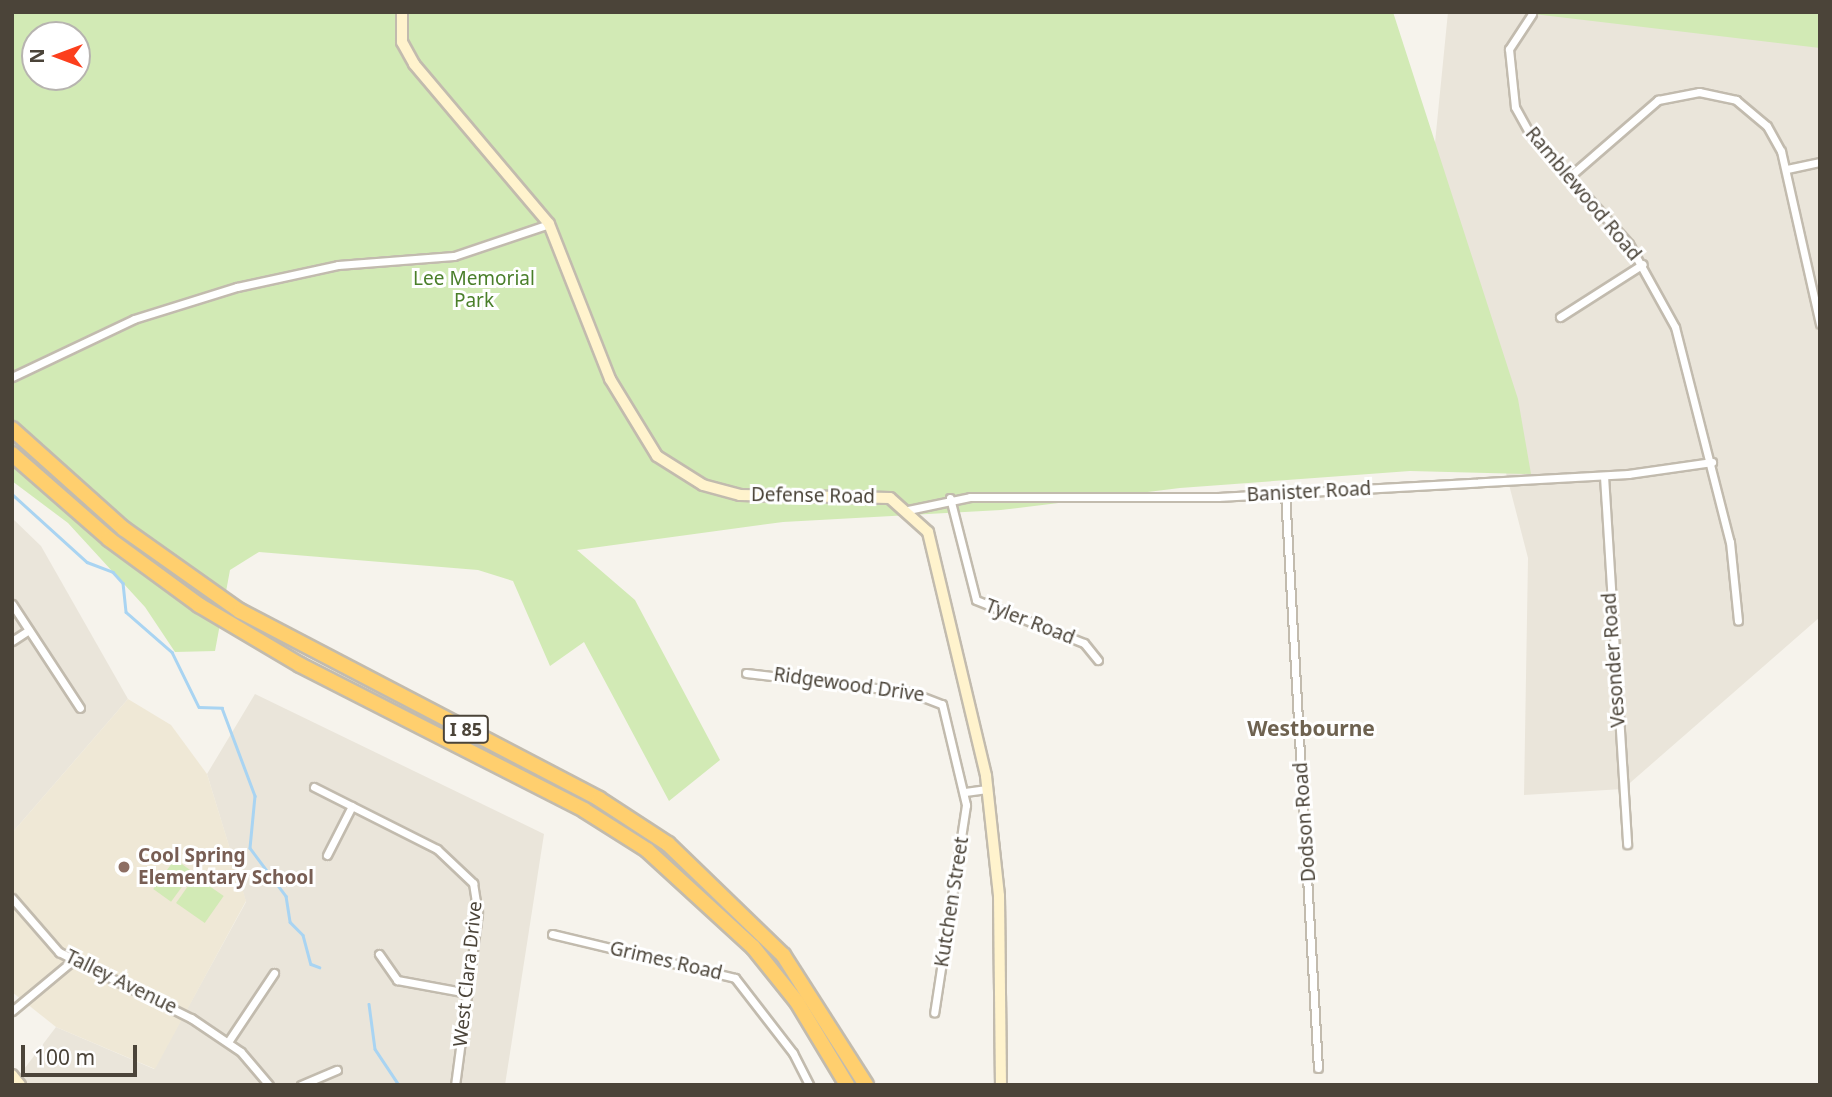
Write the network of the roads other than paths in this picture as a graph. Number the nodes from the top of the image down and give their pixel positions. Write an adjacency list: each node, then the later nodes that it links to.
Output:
1 (402, 12): 6 (street, Defense Road)
2 (1532, 14): 5 (street, Ramblewood Road)
3 (1820, 162): 4 (street)
4 (1787, 169): 5 (street); 9 (street)
5 (1569, 177): 7 (street, Ramblewood Road)
6 (549, 224): 10 (street); 17 (street, Defense Road)
7 (1643, 264): 8 (street); 13 (street, Ramblewood Road)
8 (1560, 317)
9 (1820, 324)
10 (12, 377)
11 (12, 429): 49 (highway, I 85)
12 (12, 454): 48 (highway, I 85)
13 (1712, 462): 14 (street, Banister Road); 19 (street, Ramblewood Road)
14 (1604, 476): 15 (street, Banister Road); 29 (street, Vesonder Road)
15 (1285, 493): 16 (street, Banister Road); 40 (street, Dodson Road)
16 (950, 498): 17 (street, Banister Road); 22 (street, Tyler Road)
17 (908, 510): 26 (street)
18 (12, 604): 20 (street)
19 (1738, 621)
20 (29, 631): 21 (street); 24 (street)
21 (12, 642)
22 (1098, 660)
23 (746, 673): 27 (street, Ridgewood Drive)
24 (80, 708)
25 (314, 787): 28 (street, West Clara Drive)
26 (987, 789): 27 (street); 50 (street)
27 (965, 792): 38 (street, Kutchen Street)
28 (352, 806): 30 (street); 36 (street, West Clara Drive)
29 (1627, 844)
30 (327, 855)
31 (12, 898): 34 (street, Talley Avenue)
32 (552, 934): 47 (street, Grimes Road)
33 (379, 954): 36 (street)
34 (72, 961): 37 (street); 39 (street, Talley Avenue)
35 (274, 973): 39 (street)
36 (468, 993): 46 (street, West Clara Drive)
37 (12, 1011)
38 (934, 1013)
39 (228, 1042): 44 (street, Talley Avenue)
40 (1318, 1068)
41 (337, 1070): 45 (street)
42 (12, 1075): 43 (street)
43 (20, 1085)
44 (270, 1085)
45 (301, 1085)
46 (455, 1085)
47 (809, 1085)
48 (847, 1085)
49 (866, 1085)
50 (1001, 1085)

